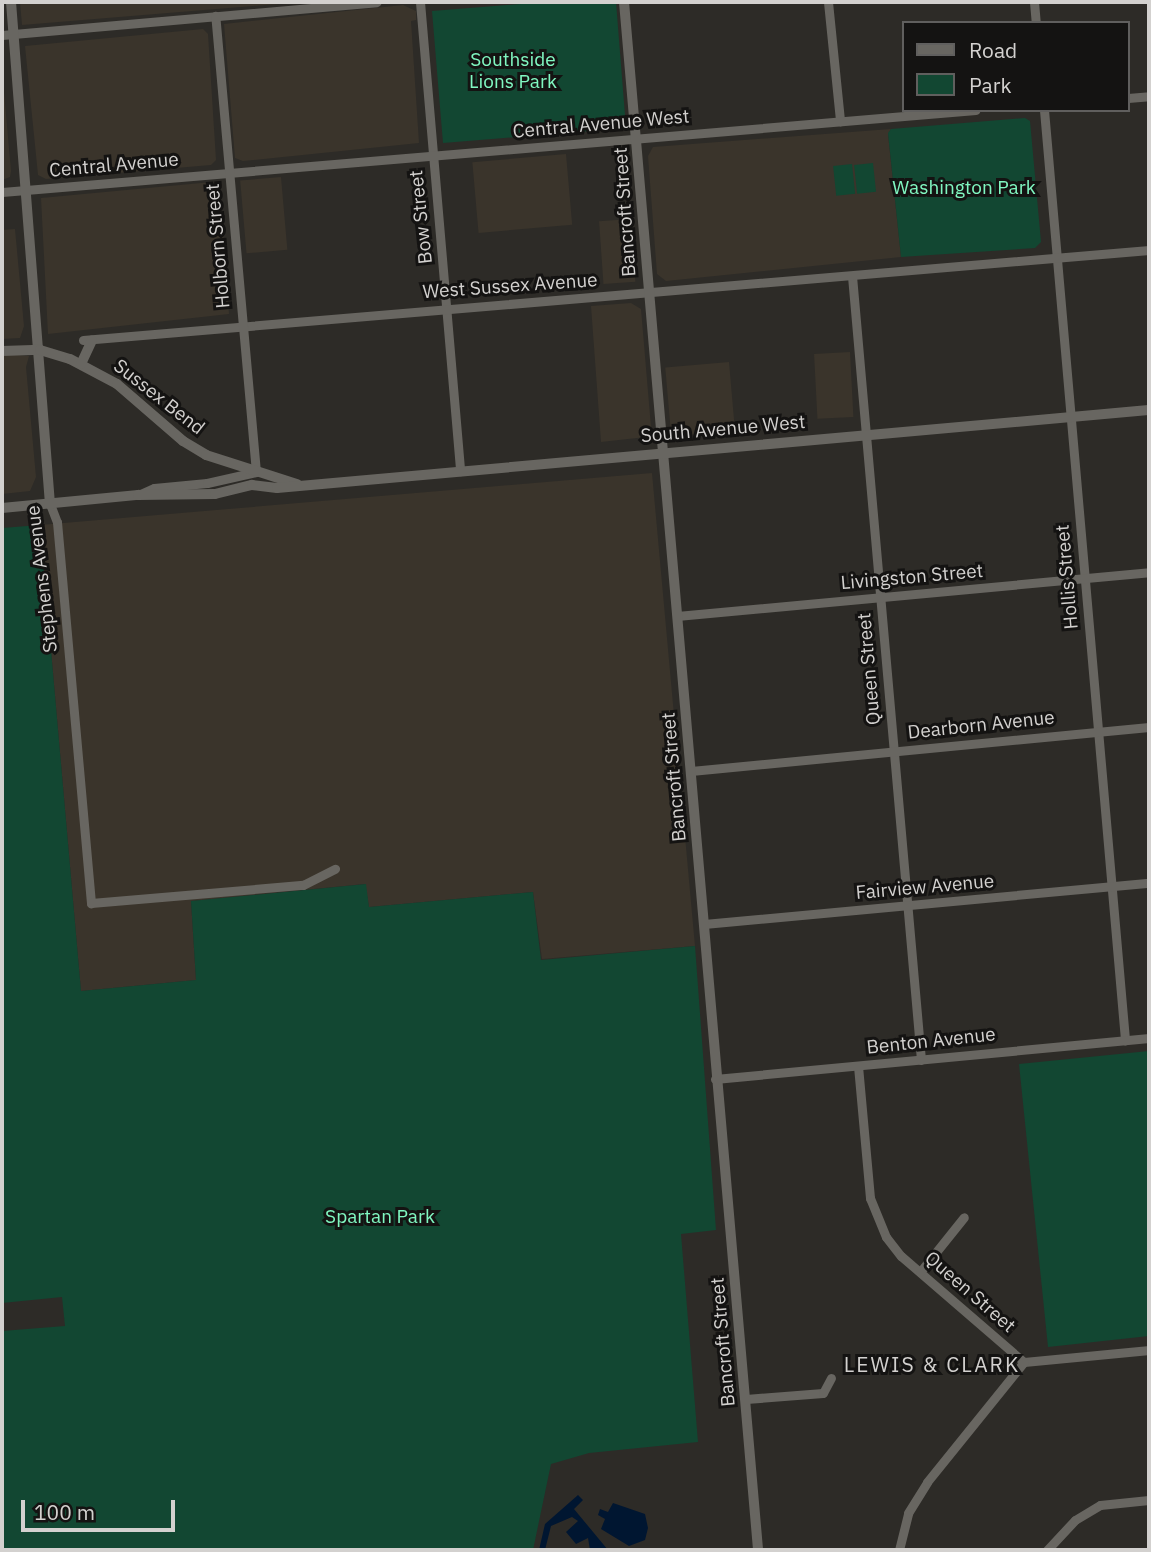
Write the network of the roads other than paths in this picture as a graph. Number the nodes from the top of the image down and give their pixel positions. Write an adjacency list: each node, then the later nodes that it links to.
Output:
1 (11, 2): 9 (street, Stephens Avenue)
2 (377, 2): 7 (street)
3 (420, 2): 16 (street, Bow Street)
4 (624, 2): 15 (street, Bancroft Street)
5 (828, 2): 14 (street)
6 (1034, 2): 8 (street)
7 (215, 16): 9 (street); 17 (street, Holborn Street)
8 (1036, 21)
9 (8, 35): 18 (street, Stephens Avenue)
10 (1149, 96): 11 (street)
11 (1130, 98)
12 (951, 112): 14 (street, Central Avenue West)
13 (1044, 112): 21 (street, Hollis Street)
14 (840, 121): 15 (street, Central Avenue West)
15 (637, 139): 16 (street, Central Avenue West); 23 (street, Bancroft Street)
16 (432, 156): 17 (street, Central Avenue West); 24 (street, Bow Street)
17 (229, 174): 18 (street, Central Avenue); 25 (street, Holborn Street)
18 (26, 190): 19 (street, Central Avenue); 27 (street, Stephens Avenue)
19 (2, 192)
20 (1149, 250): 21 (street, West Sussex Avenue)
21 (1057, 257): 22 (street, West Sussex Avenue); 31 (street, Hollis Street)
22 (852, 276): 23 (street, West Sussex Avenue); 32 (street, Queen Street)
23 (649, 293): 24 (street, West Sussex Avenue); 33 (street, Bancroft Street)
24 (448, 308): 25 (street, West Sussex Avenue); 34 (street, Bow Street)
25 (242, 326): 26 (street, West Sussex Avenue); 35 (street, Holborn Street)
26 (88, 340): 29 (street)
27 (40, 350): 28 (street); 29 (street, Sussex Bend); 38 (street, Stephens Avenue)
28 (2, 351)
29 (81, 364): 35 (street, Sussex Bend)
30 (1149, 410): 31 (street, South Avenue West)
31 (1069, 417): 32 (street, South Avenue West); 41 (street, Hollis Street)
32 (866, 434): 33 (street, South Avenue West); 42 (street, Queen Street)
33 (663, 451): 34 (street, South Avenue West); 43 (street, Bancroft Street)
34 (460, 471): 36 (street, South Avenue West)
35 (256, 472): 36 (street, South Avenue West); 37 (street, South Avenue West)
36 (299, 485): 37 (street, South Avenue West)
37 (138, 495): 38 (street, South Avenue West)
38 (50, 504): 39 (street, South Avenue West); 48 (street, Stephens Avenue)
39 (2, 508)
40 (1149, 572): 41 (street, Livingston Street)
41 (1084, 581): 42 (street, Livingston Street); 45 (street, Hollis Street)
42 (880, 598): 43 (street, Livingston Street); 46 (street, Queen Street)
43 (677, 616): 47 (street, Bancroft Street)
44 (1149, 727): 45 (street, Dearborn Avenue)
45 (1099, 732): 46 (street, Dearborn Avenue); 50 (street, Hollis Street)
46 (894, 751): 47 (street, Dearborn Avenue); 51 (street, Queen Street)
47 (691, 771): 52 (street, Bancroft Street)
48 (335, 869)
49 (1149, 883): 50 (street, Fairview Avenue)
50 (1111, 886): 51 (street, Fairview Avenue); 54 (street, Hollis Street)
51 (907, 907): 52 (street, Fairview Avenue); 55 (street, Queen Street)
52 (704, 924): 57 (street, Bancroft Street)
53 (1149, 1038): 54 (street, Benton Avenue)
54 (1125, 1040): 55 (street, Benton Avenue)
55 (921, 1060): 56 (street, Benton Avenue)
56 (858, 1066): 57 (street, Benton Avenue); 59 (street, Queen Street)
57 (715, 1079): 63 (street, Bancroft Street)
58 (964, 1217): 59 (street)
59 (920, 1272): 61 (street, Queen Street)
60 (1149, 1350): 61 (street)
61 (1024, 1362): 66 (street)
62 (831, 1378): 63 (street)
63 (746, 1399): 65 (street, Bancroft Street)
64 (1149, 1500): 67 (street)
65 (758, 1550)
66 (899, 1550)
67 (1047, 1550)

